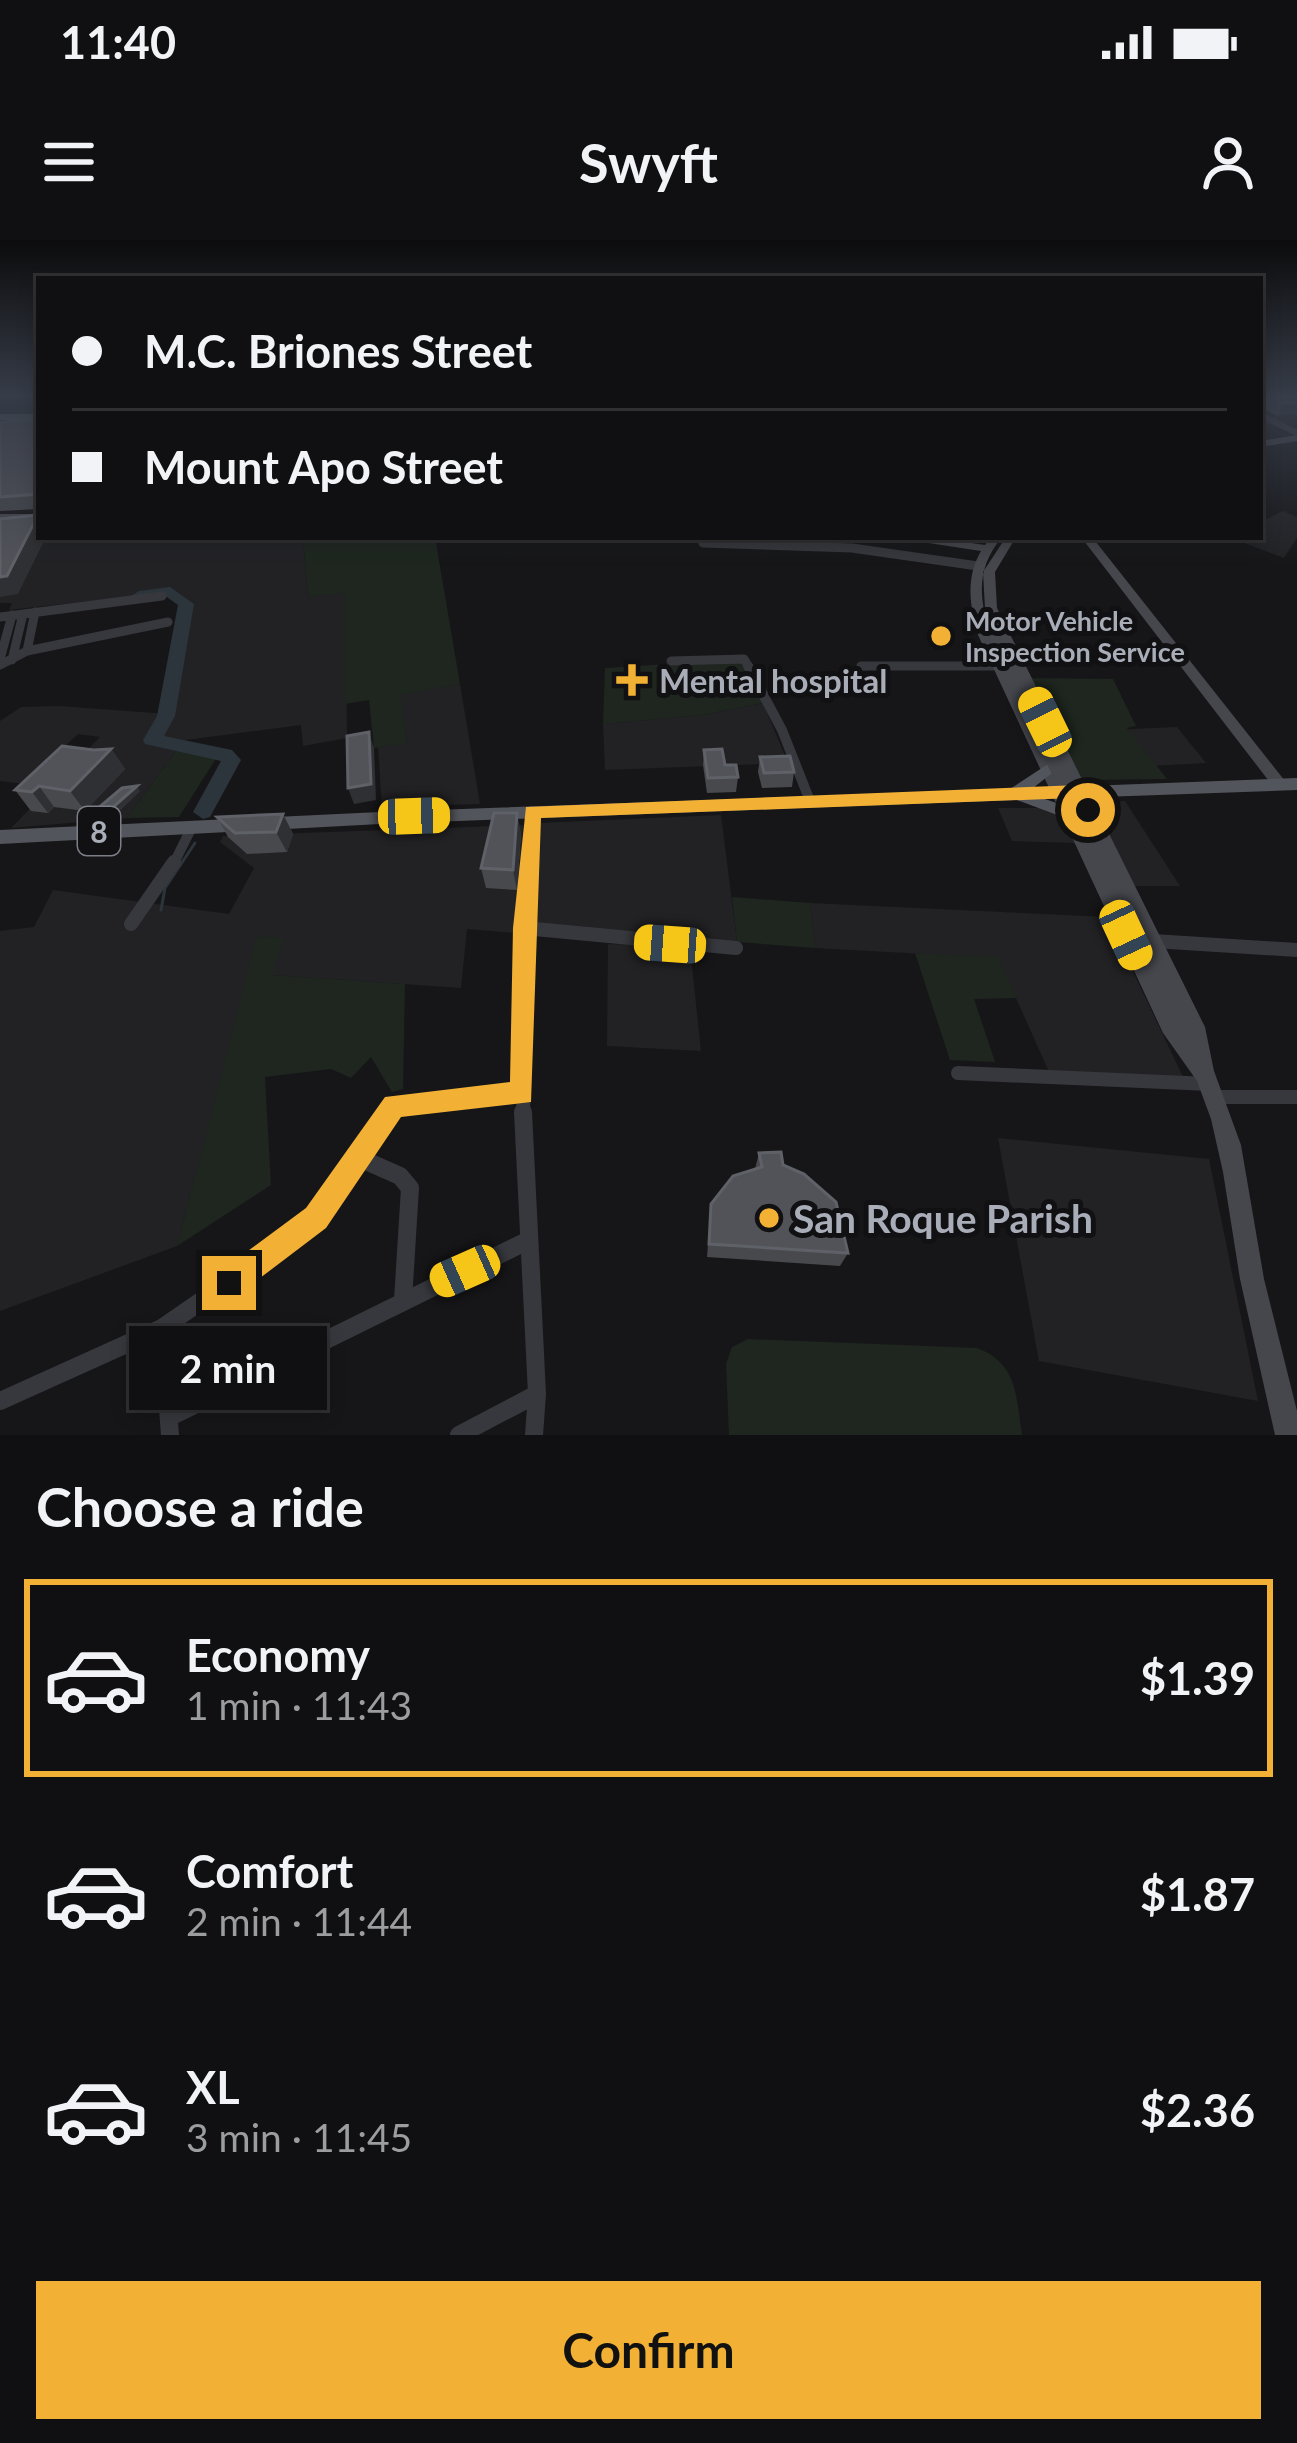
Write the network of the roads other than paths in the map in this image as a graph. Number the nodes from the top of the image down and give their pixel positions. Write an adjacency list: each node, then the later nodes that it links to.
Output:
1 (0, 520): 2 (main road)
2 (36, 521)
3 (947, 540): 7 (main road)
4 (963, 540): 7 (main road)
5 (1088, 540): 20 (main road)
6 (703, 543): 8 (street)
7 (998, 544): 8 (main road); 10 (main road)
8 (978, 566): 10 (main road)
9 (162, 596): 11 (street)
10 (983, 604): 18 (main road); 21 (main road); 35 (main road, bridge)
11 (12, 616): 13 (street)
12 (168, 622): 14 (street)
13 (14, 634): 14 (street); 15 (street)
14 (27, 651): 15 (street)
15 (4, 661)
16 (671, 662): 24 (street)
17 (861, 666): 18 (street)
18 (999, 666): 19 (main road)
19 (1048, 770): 22 (main road); 23 (main road)
20 (1288, 785): 21 (main road, 8)
21 (1079, 791): 22 (main road, 8); 31 (main road)
22 (1059, 793): 23 (main road, 8); 26 (main road)
23 (1008, 794): 24 (main road, 8); 26 (main road)
24 (811, 801): 25 (main road, 8)
25 (532, 812): 27 (main road, 8); 30 (street)
26 (1068, 813): 35 (main road)
27 (192, 827): 28 (main road, 8); 29 (street)
28 (0, 837)
29 (130, 924)
30 (524, 928): 32 (street); 36 (street)
31 (1153, 941): 33 (street); 35 (main road)
32 (736, 949)
33 (1297, 950)
34 (958, 1073): 35 (street)
35 (1211, 1085): 37 (street); 47 (main road)
36 (522, 1093): 38 (street); 39 (street)
37 (1297, 1097)
38 (356, 1156): 40 (street); 41 (street)
39 (529, 1240): 40 (street); 42 (street)
40 (403, 1300): 44 (street)
41 (162, 1328): 43 (street); 44 (street)
42 (537, 1394): 45 (street); 46 (street)
43 (0, 1401)
44 (170, 1426)
45 (459, 1435)
46 (534, 1435)
47 (1289, 1435)

